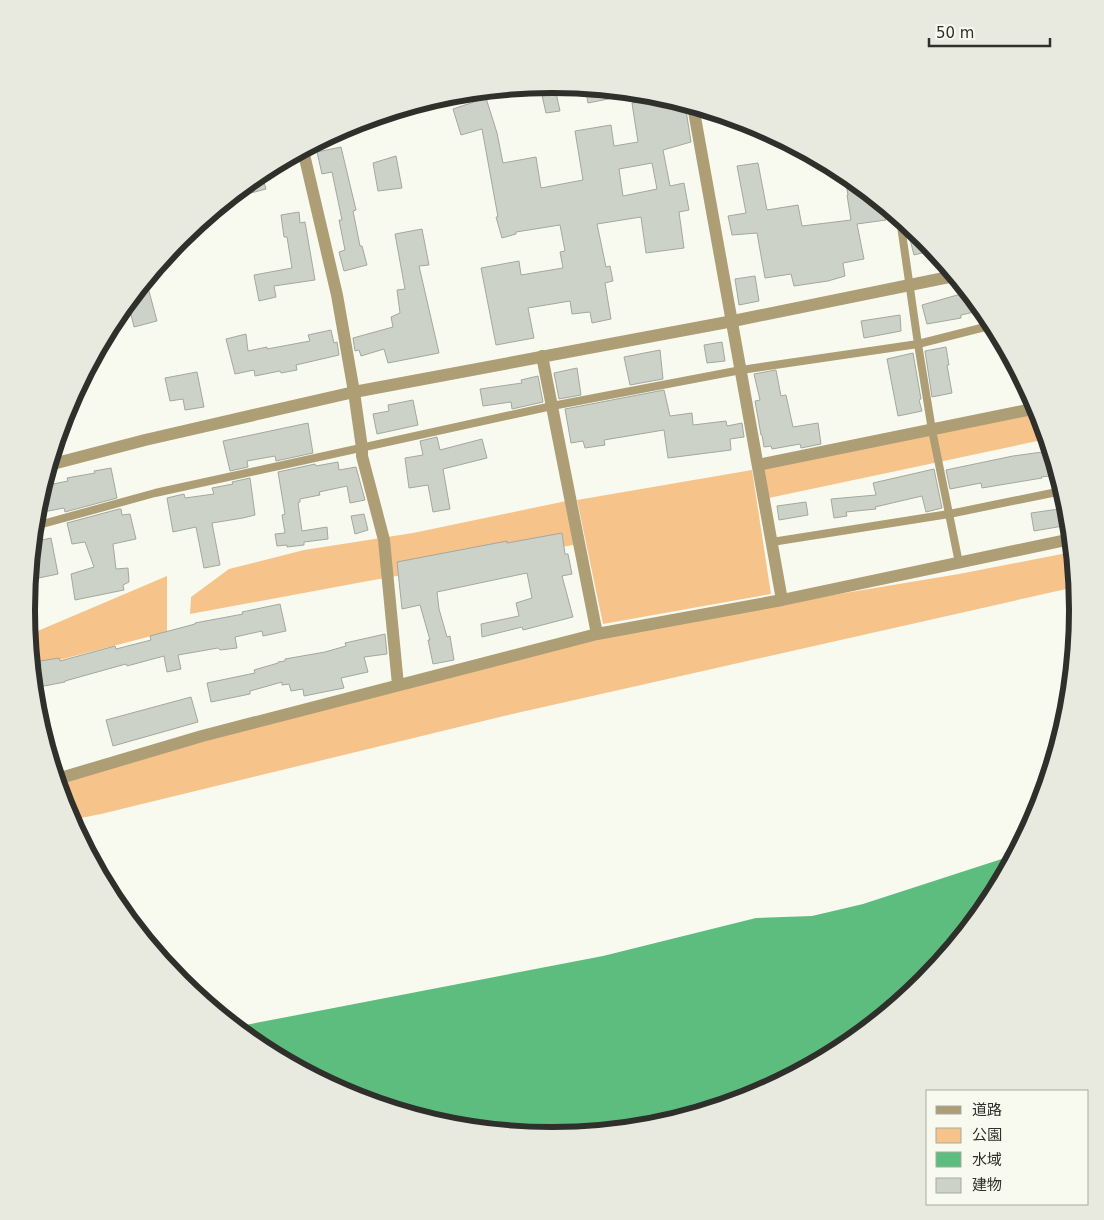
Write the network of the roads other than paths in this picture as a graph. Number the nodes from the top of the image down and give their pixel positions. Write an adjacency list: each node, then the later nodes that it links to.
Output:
1 (694, 113): 6 (street)
2 (305, 156): 11 (street)
3 (901, 229): 5 (lane)
4 (948, 277): 5 (street)
5 (909, 285): 6 (street); 8 (lane)
6 (733, 321): 9 (street); 10 (street)
7 (985, 328): 8 (lane)
8 (918, 344): 10 (lane); 14 (lane)
9 (542, 356): 11 (street); 12 (street)
10 (741, 370): 12 (lane); 17 (street)
11 (354, 392): 15 (street); 16 (street)
12 (552, 406): 15 (lane); 25 (street)
13 (1029, 410): 14 (street)
14 (932, 430): 17 (street); 19 (lane)
15 (362, 448): 20 (lane); 26 (street)
16 (57, 463)
17 (758, 465): 22 (street)
18 (1055, 492): 19 (lane)
19 (949, 514): 22 (lane); 23 (lane)
20 (42, 524)
21 (1065, 541): 23 (street)
22 (772, 542): 24 (street)
23 (959, 563): 24 (street)
24 (782, 600): 25 (street)
25 (597, 634): 26 (street)
26 (398, 685): 27 (street)
27 (63, 777)

